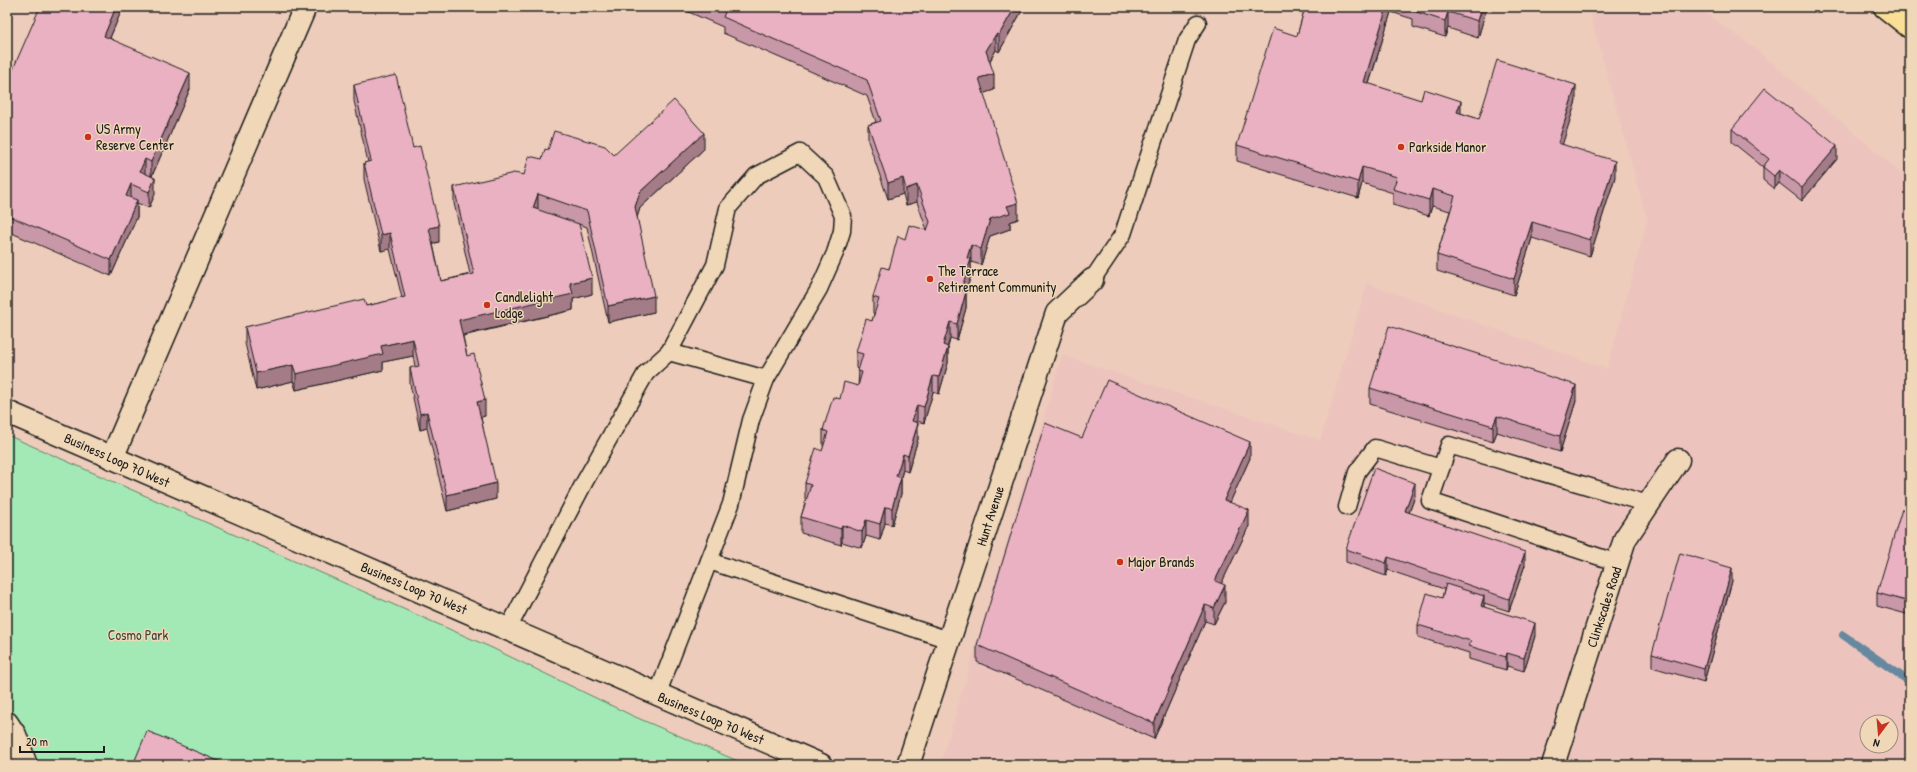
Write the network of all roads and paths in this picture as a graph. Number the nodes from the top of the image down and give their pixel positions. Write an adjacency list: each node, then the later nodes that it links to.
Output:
1 (303, 7): 9 (street)
2 (1885, 7): 4 (highway)
3 (1198, 23): 5 (lane)
4 (1910, 27)
5 (1092, 280): 17 (street, Hunt Avenue)
6 (669, 352): 7 (lane); 7 (lane); 16 (lane)
7 (766, 378): 14 (lane)
8 (7, 412): 9 (street, Business Loop 70 West)
9 (112, 458): 16 (street, Business Loop 70 West)
10 (1678, 460): 12 (street, Clinkscales Road)
11 (1441, 468): 12 (lane); 13 (lane); 15 (lane)
12 (1648, 504): 15 (street, Clinkscales Road)
13 (1347, 507)
14 (709, 560): 17 (lane); 18 (lane)
15 (1618, 563): 23 (street, Clinkscales Road)
16 (508, 629): 18 (street, Business Loop 70 West)
17 (949, 640): 22 (street, Hunt Avenue)
18 (657, 695): 21 (street, Business Loop 70 West)
19 (7, 723): 20 (street)
20 (26, 765)
21 (821, 765)
22 (908, 765)
23 (1553, 765)

